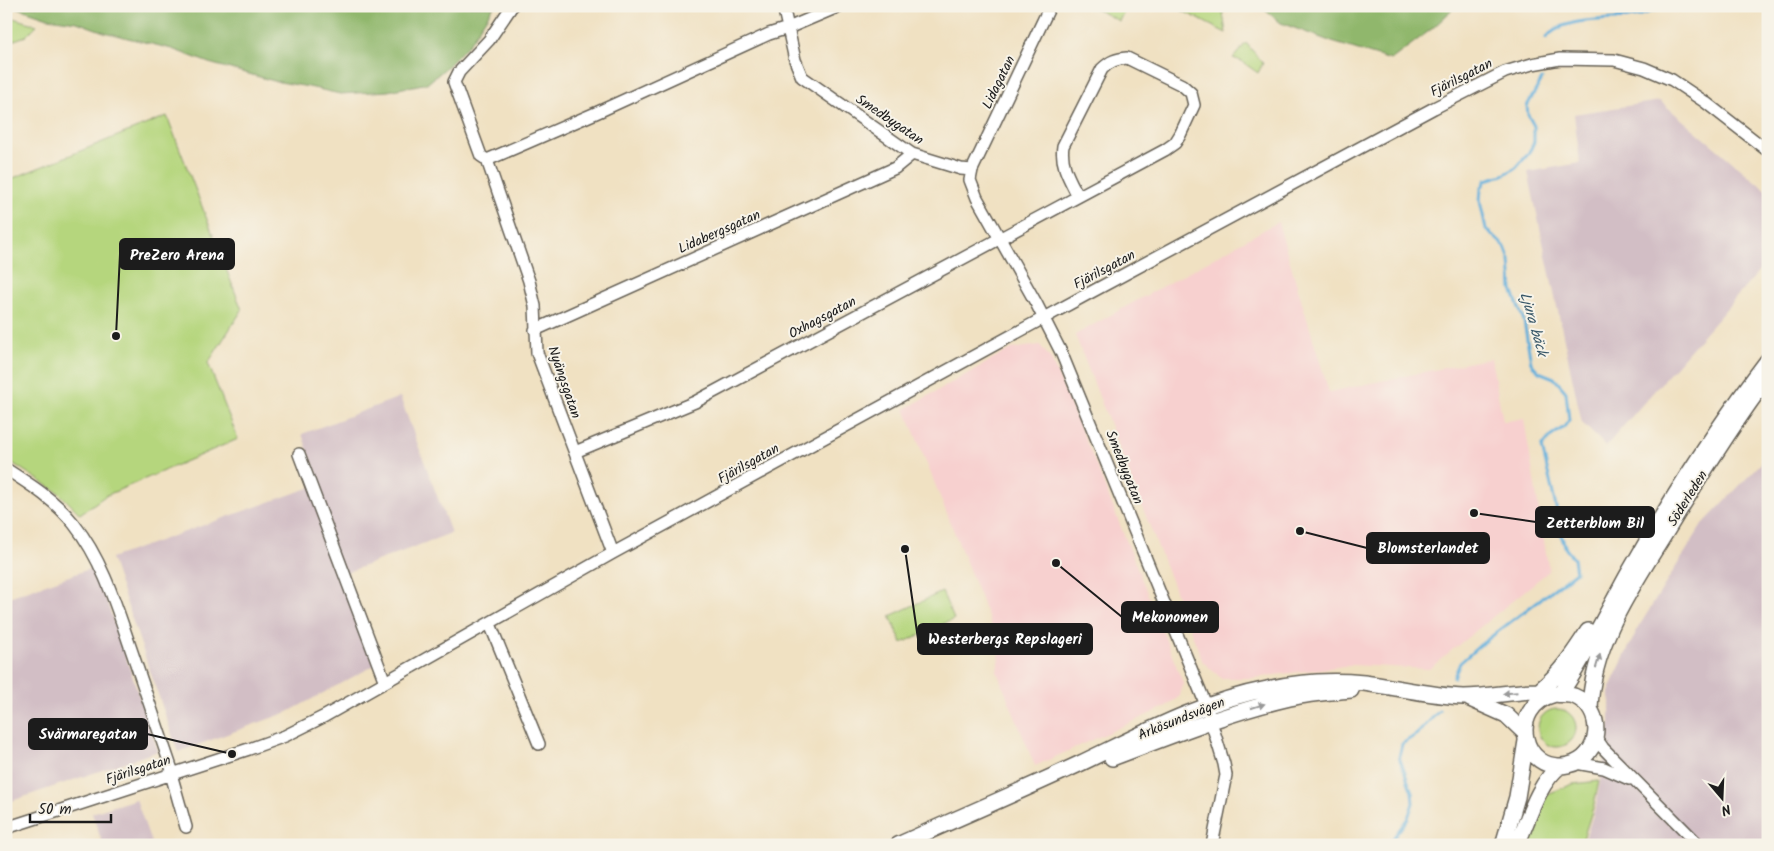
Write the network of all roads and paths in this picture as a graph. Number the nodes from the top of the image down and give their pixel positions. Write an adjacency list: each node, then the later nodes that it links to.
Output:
1 (512, 6): 10 (street)
2 (783, 6): 5 (street, Smedbygatan)
3 (840, 6): 5 (street)
4 (1050, 6): 11 (street, Lidagatan)
5 (788, 28): 8 (street, Smedbygatan); 10 (street)
6 (1744, 134): 7 (street, Fjärilsgatan); 9 (street, Fjärilsgatan); 14 (street, Fjärilsgatan)
7 (1768, 151)
8 (912, 154): 11 (street, Smedbygatan); 15 (street, Lidabergsgatan)
9 (1768, 156)
10 (487, 160): 15 (street, Nyängsgatan)
11 (972, 170): 13 (street, Smedbygatan)
12 (1078, 196): 12 (street, Oxhagsgatan); 13 (street, Oxhagsgatan)
13 (999, 238): 14 (street, Smedbygatan); 18 (street, Oxhagsgatan)
14 (1044, 318): 21 (street, Fjärilsgatan); 29 (street, Smedbygatan)
15 (535, 330): 18 (street, Nyängsgatan)
16 (1768, 360): 22 (main road, Söderleden)
17 (1768, 377): 30 (main road, Söderleden, one-way to 17)
18 (575, 452): 21 (street, Nyängsgatan)
19 (299, 454): 24 (street)
20 (6, 469): 37 (street)
21 (613, 553): 23 (street, Fjärilsgatan)
22 (1628, 575): 26 (main road, Söderleden); 27 (main road, Söderleden)
23 (490, 624): 24 (street, Fjärilsgatan); 34 (street)
24 (385, 682): 37 (street, Fjärilsgatan)
25 (1398, 688): 28 (main road, Arkösundsvägen); 29 (main road, Arkösundsvägen); 31 (main road, Arkösundsvägen, one-way to 25)
26 (1539, 691): 27 (main road, Arkösundsvägen); 28 (main road, Arkösundsvägen, one-way to 28)
27 (1557, 694): 30 (main road); 32 (main road)
28 (1464, 697): 32 (main road, Arkösundsvägen)
29 (1206, 705): 31 (street, Smedbygatan); 39 (main road, Arkösundsvägen)
30 (1590, 709): 33 (main road)
31 (1212, 721): 39 (main road, Arkösundsvägen); 43 (street, Smedbygatan)
32 (1525, 737): 36 (main road); 44 (main road)
33 (1596, 738): 35 (main road); 38 (street)
34 (539, 744)
35 (1576, 763): 36 (main road); 38 (street)
36 (1553, 765): 45 (main road); 46 (main road)
37 (172, 774): 40 (street); 41 (street, Fjärilsgatan)
38 (1637, 783): 47 (street)
39 (1032, 786): 42 (main road, Arkösundsvägen)
40 (186, 826)
41 (6, 828)
42 (898, 845)
43 (1212, 845)
44 (1503, 845)
45 (1512, 845)
46 (1517, 845)
47 (1699, 845)

